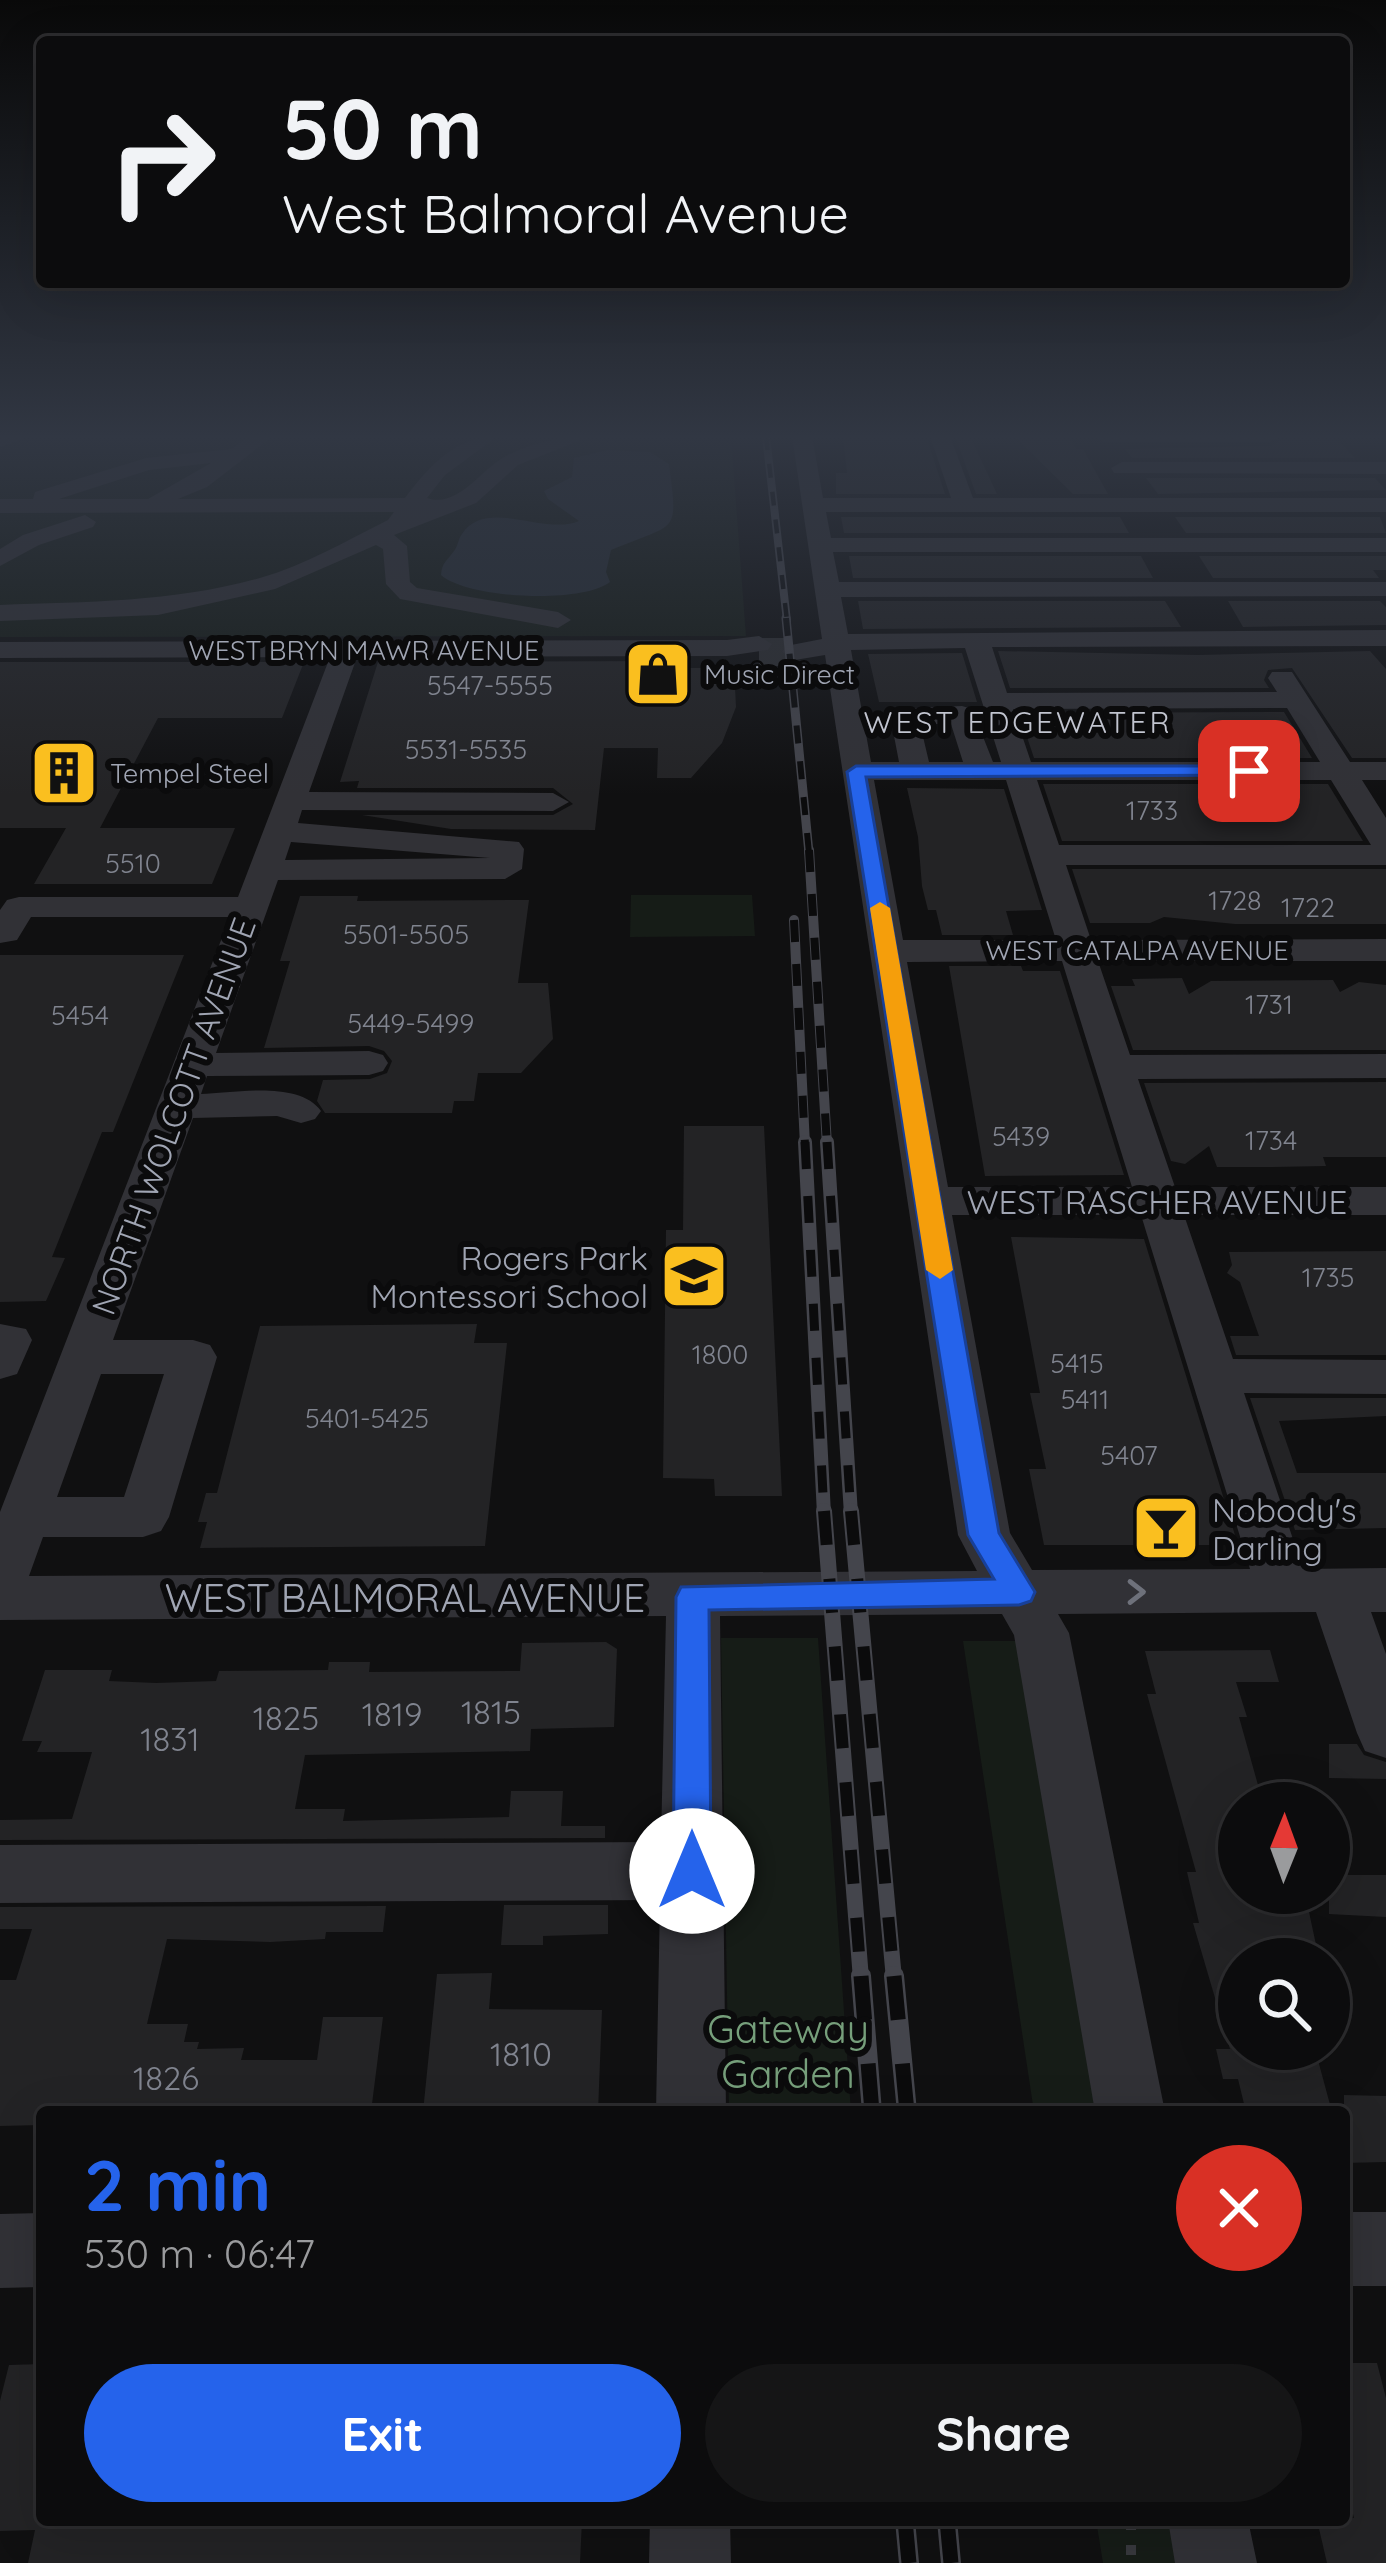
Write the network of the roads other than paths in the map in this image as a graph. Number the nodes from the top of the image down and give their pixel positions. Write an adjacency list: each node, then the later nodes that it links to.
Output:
1 (336, 556): 9 (street)
2 (396, 556): 11 (street)
3 (822, 556): 7 (street)
4 (1173, 556): 8 (street)
5 (0, 589): 9 (street)
6 (1386, 589): 8 (street)
7 (827, 590): 8 (street); 16 (street)
8 (1192, 590): 14 (street)
9 (95, 609): 10 (street)
10 (0, 613)
11 (557, 620)
12 (1386, 638): 15 (street)
13 (976, 639): 14 (street); 16 (street); 22 (street)
14 (1220, 639): 15 (street)
15 (1257, 639): 21 (street)
16 (836, 644): 18 (street); 27 (street)
17 (759, 648): 20 (street, WEST BRYN MAWR AVENUE)
18 (794, 648)
19 (0, 650): 20 (street, WEST BRYN MAWR AVENUE)
20 (346, 651): 30 (street, NORTH WOLCOTT AVENUE)
21 (1296, 700): 22 (street); 25 (street)
22 (996, 701): 24 (street)
23 (916, 771): 24 (street); 24 (street); 27 (street)
24 (1000, 771): 25 (street); 31 (street)
25 (1341, 771): 26 (street); 29 (street)
26 (1386, 771)
27 (856, 772): 36 (street)
28 (553, 802): 30 (street)
29 (1386, 843)
30 (271, 852): 30 (street); 33 (street); 38 (street, NORTH WOLCOTT AVENUE)
31 (1046, 855): 32 (street); 34 (street)
32 (1386, 855)
33 (0, 933)
34 (1077, 950): 35 (street, WEST CATALPA AVENUE); 36 (street, WEST CATALPA AVENUE); 39 (street)
35 (1386, 950)
36 (887, 951): 43 (street)
37 (369, 1063): 38 (street)
38 (192, 1065): 41 (street, NORTH WOLCOTT AVENUE)
39 (1114, 1066): 40 (street); 44 (street)
40 (1386, 1066)
41 (177, 1106): 42 (street); 47 (street, NORTH WOLCOTT AVENUE)
42 (301, 1111)
43 (928, 1201): 44 (street, WEST RASCHER AVENUE); 54 (street)
44 (1158, 1201): 45 (street, WEST RASCHER AVENUE); 49 (street)
45 (1386, 1201)
46 (0, 1340): 48 (street)
47 (84, 1357): 51 (street, NORTH WOLCOTT AVENUE); 51 (street)
48 (0, 1362)
49 (1215, 1376): 50 (street); 53 (street)
50 (1386, 1377)
51 (24, 1517): 52 (street, NORTH WOLCOTT AVENUE)
52 (0, 1582)
53 (1335, 1591): 54 (street, WEST BALMORAL AVENUE, one-way to 53); 57 (street)
54 (1019, 1592): 55 (street, WEST BALMORAL AVENUE); 61 (street)
55 (693, 1597): 56 (street, WEST BALMORAL AVENUE); 58 (street)
56 (0, 1598)
57 (1386, 1733)
58 (692, 1871): 59 (street); 60 (street)
59 (0, 1874)
60 (691, 2106)
61 (1129, 2106)
62 (1350, 2249): 63 (street)
63 (1386, 2249)
64 (36, 2250): 65 (street)
65 (0, 2251)
66 (690, 2526): 68 (street)
67 (1209, 2526): 69 (street)
68 (690, 2563)
69 (1216, 2563)

